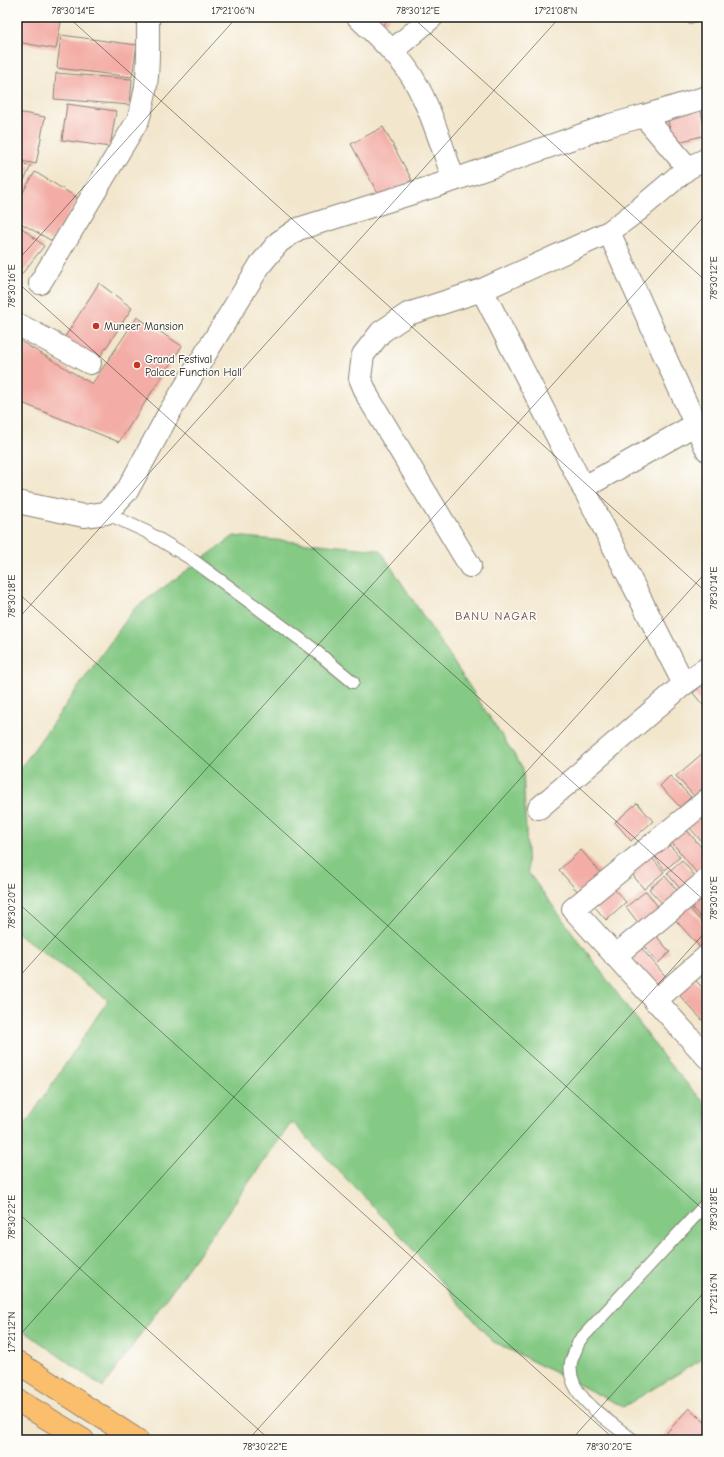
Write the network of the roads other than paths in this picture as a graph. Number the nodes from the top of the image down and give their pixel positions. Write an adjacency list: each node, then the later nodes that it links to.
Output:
1 (148, 17): 11 (street)
2 (358, 17): 4 (street)
3 (432, 17): 4 (street)
4 (392, 51): 9 (street)
5 (707, 97): 6 (street)
6 (644, 116): 8 (street); 9 (street)
7 (707, 159): 8 (street)
8 (688, 168): 10 (street)
9 (454, 180): 19 (street)
10 (609, 232): 12 (street); 15 (street)
11 (40, 282)
12 (482, 290): 17 (street); 20 (street)
13 (17, 324): 14 (street)
14 (90, 363)
15 (701, 422): 16 (street); 17 (street)
16 (707, 450)
17 (583, 488): 23 (street)
18 (17, 502): 19 (street)
19 (106, 513): 22 (lane)
20 (470, 566)
21 (707, 668): 23 (street)
22 (353, 682)
23 (684, 684): 25 (street)
24 (707, 800): 27 (street)
25 (539, 808)
26 (707, 880): 27 (street)
27 (615, 956): 29 (street)
28 (707, 956): 29 (street)
29 (655, 1000): 30 (street)
30 (703, 1045)
31 (707, 1203): 36 (lane)
32 (17, 1362): 35 (main road)
33 (17, 1400): 34 (main road)
34 (80, 1439)
35 (137, 1440)
36 (633, 1440)

